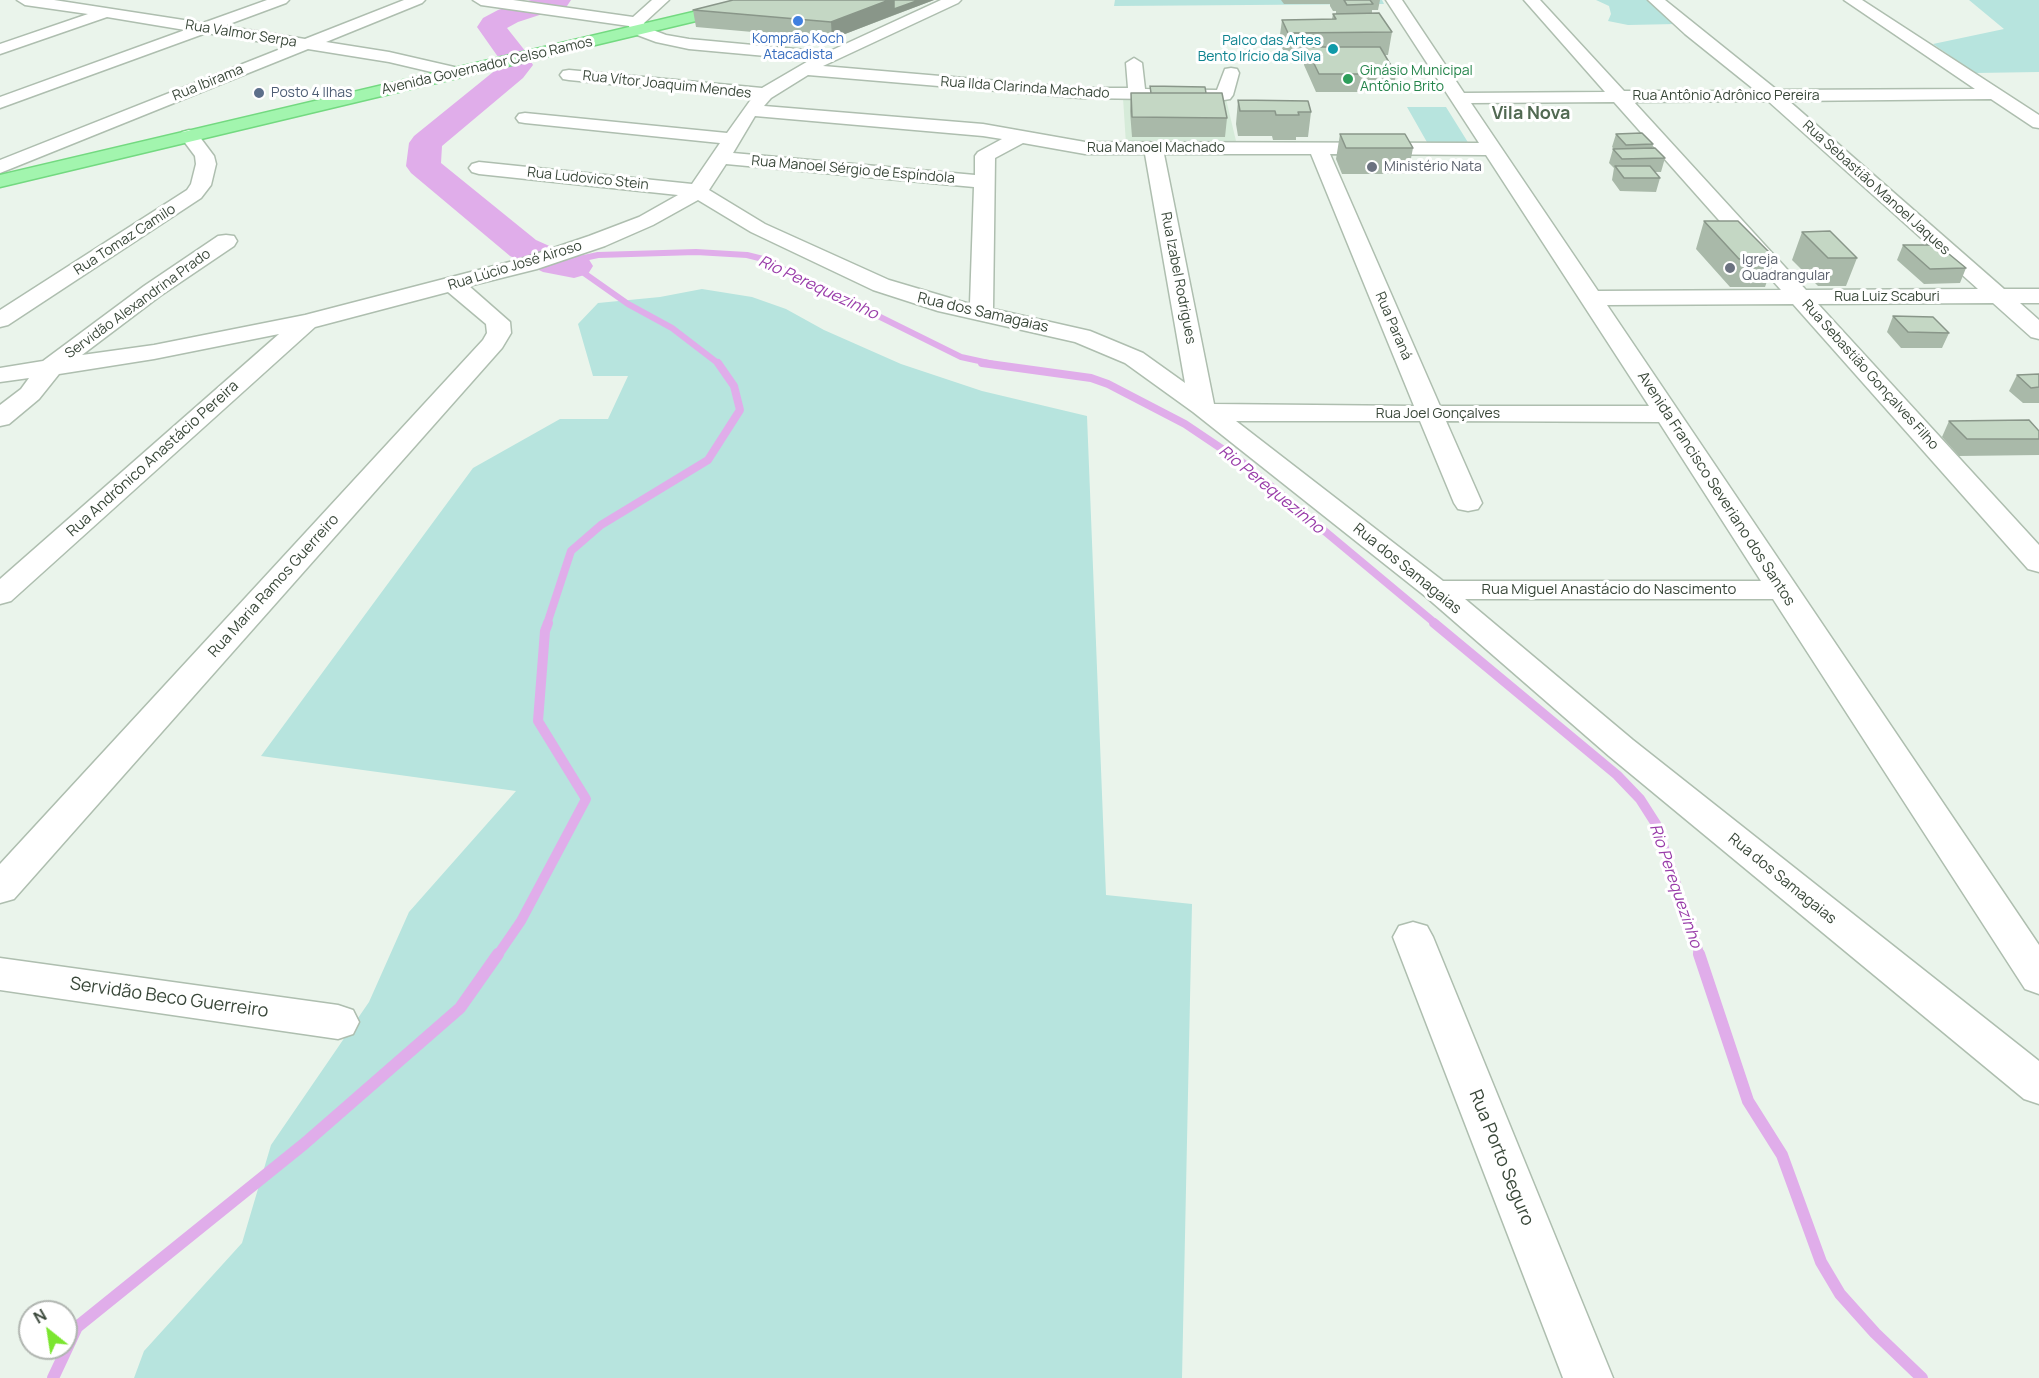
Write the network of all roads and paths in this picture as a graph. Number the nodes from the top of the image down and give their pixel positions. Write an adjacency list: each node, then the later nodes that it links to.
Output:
1 (25, 0): 13 (street, Rua Valmor Serpa)
2 (281, 0): 15 (street)
3 (417, 0): 16 (street, Rua Ibirama)
4 (481, 0): 14 (street)
5 (661, 0): 14 (street)
6 (763, 0): 14 (main road, Avenida Governador Celso Ramos)
7 (953, 0): 18 (street, Rua Lúcio José Airoso)
8 (1394, 0): 29 (street, Avenida Francisco Severiano dos Santos)
9 (1532, 0): 27 (street, Rua Sebastião Gonçalves Filho)
10 (1656, 0): 28 (street, Rua Sebastião Manoel Jaques)
11 (1852, 0): 26 (street)
12 (136, 3): 13 (street)
13 (107, 13): 15 (street, Rua Valmor Serpa); 17 (street)
14 (637, 26): 18 (street); 21 (main road, Avenida Governador Celso Ramos)
15 (204, 28): 16 (street, Rua Valmor Serpa); 30 (street)
16 (307, 44): 21 (street, Rua Valmor Serpa); 41 (street, Rua Ibirama)
17 (0, 49)
18 (829, 57): 20 (street, Rua Lúcio José Airoso)
19 (1134, 63): 25 (street)
20 (804, 70): 24 (street, Rua Lúcio José Airoso); 25 (street, Rua Ilda Clarinda Machado)
21 (457, 73): 34 (main road, Avenida Governador Celso Ramos)
22 (1231, 73): 25 (street, Rua Ilda Clarinda Machado)
23 (569, 75): 24 (street, Rua Vítor Joaquim Mendes)
24 (765, 94): 31 (street, Rua Lúcio José Airoso)
25 (1137, 94)
26 (1993, 94): 28 (street, Rua Antônio Adrônico Pereira); 33 (street)
27 (1619, 97): 28 (street, Rua Antônio Adrônico Pereira); 29 (street, Rua Antônio Adrônico Pereira); 49 (street, Rua Sebastião Gonçalves Filho)
28 (1774, 97): 50 (street, Rua Sebastião Manoel Jaques)
29 (1458, 98): 39 (street, Avenida Francisco Severiano dos Santos)
30 (0, 103)
31 (750, 110): 35 (street, Rua Manoel Machado); 36 (street, Rua Lúcio José Airoso)
32 (525, 118): 36 (street)
33 (2039, 123)
34 (189, 136): 43 (main road, Avenida Governador Celso Ramos); 53 (street, Rua Tomaz Camilo)
35 (1019, 136): 37 (street, Rua Manoel Machado); 44 (street)
36 (732, 139): 40 (street, Rua Lúcio José Airoso)
37 (1153, 148): 38 (street, Rua Manoel Machado); 58 (street, Rua Izabel Rodrigues)
38 (1318, 149): 39 (street, Rua Manoel Machado); 59 (street, Rua Paraná)
39 (1492, 149): 51 (street, Avenida Francisco Severiano dos Santos)
40 (721, 158): 44 (street, Rua Manoel Sérgio de Espíndola); 45 (street, Rua Lúcio José Airoso)
41 (0, 167)
42 (479, 168): 45 (street, Rua Ludovico Stein)
43 (0, 181)
44 (984, 182): 52 (street)
45 (697, 191): 47 (street, Rua Lúcio José Airoso); 52 (street, Rua dos Samagaias)
46 (226, 241): 56 (street, Servidão Alexandrina Prado)
47 (454, 285): 54 (street, Rua Lúcio José Airoso); 67 (street, Rua Maria Ramos Guerreiro)
48 (2039, 296): 50 (street, Rua Luiz Scaburi)
49 (1800, 297): 50 (street, Rua Luiz Scaburi); 51 (street, Rua Luiz Scaburi); 63 (street, Rua Sebastião Gonçalves Filho)
50 (1999, 297): 55 (street, Rua Sebastião Manoel Jaques)
51 (1590, 298): 60 (street, Avenida Francisco Severiano dos Santos)
52 (981, 314): 58 (street, Rua dos Samagaias)
53 (0, 320)
54 (306, 322): 56 (street, Rua Lúcio José Airoso); 66 (street, Rua Andrônico Anastácio Pereira)
55 (2039, 332)
56 (51, 367): 57 (street, Rua Lúcio José Airoso); 61 (street)
57 (0, 375)
58 (1206, 410): 59 (street, Rua Joel Gonçalves); 64 (street, Rua dos Samagaias)
59 (1430, 414): 60 (street, Rua Joel Gonçalves); 62 (street, Rua Paraná)
60 (1666, 414): 65 (street, Avenida Francisco Severiano dos Santos)
61 (0, 418)
62 (1468, 503)
63 (2039, 563)
64 (1436, 590): 65 (street, Rua Miguel Anastácio do Nascimento); 72 (street, Rua dos Samagaias)
65 (1783, 590): 70 (street, Avenida Francisco Severiano dos Santos)
66 (0, 595)
67 (0, 889)
68 (1413, 938): 73 (street, Rua Porto Seguro)
69 (0, 974): 71 (street, Servidão Beco Guerreiro)
70 (2039, 978)
71 (338, 1022)
72 (2039, 1086)
73 (1588, 1378)

